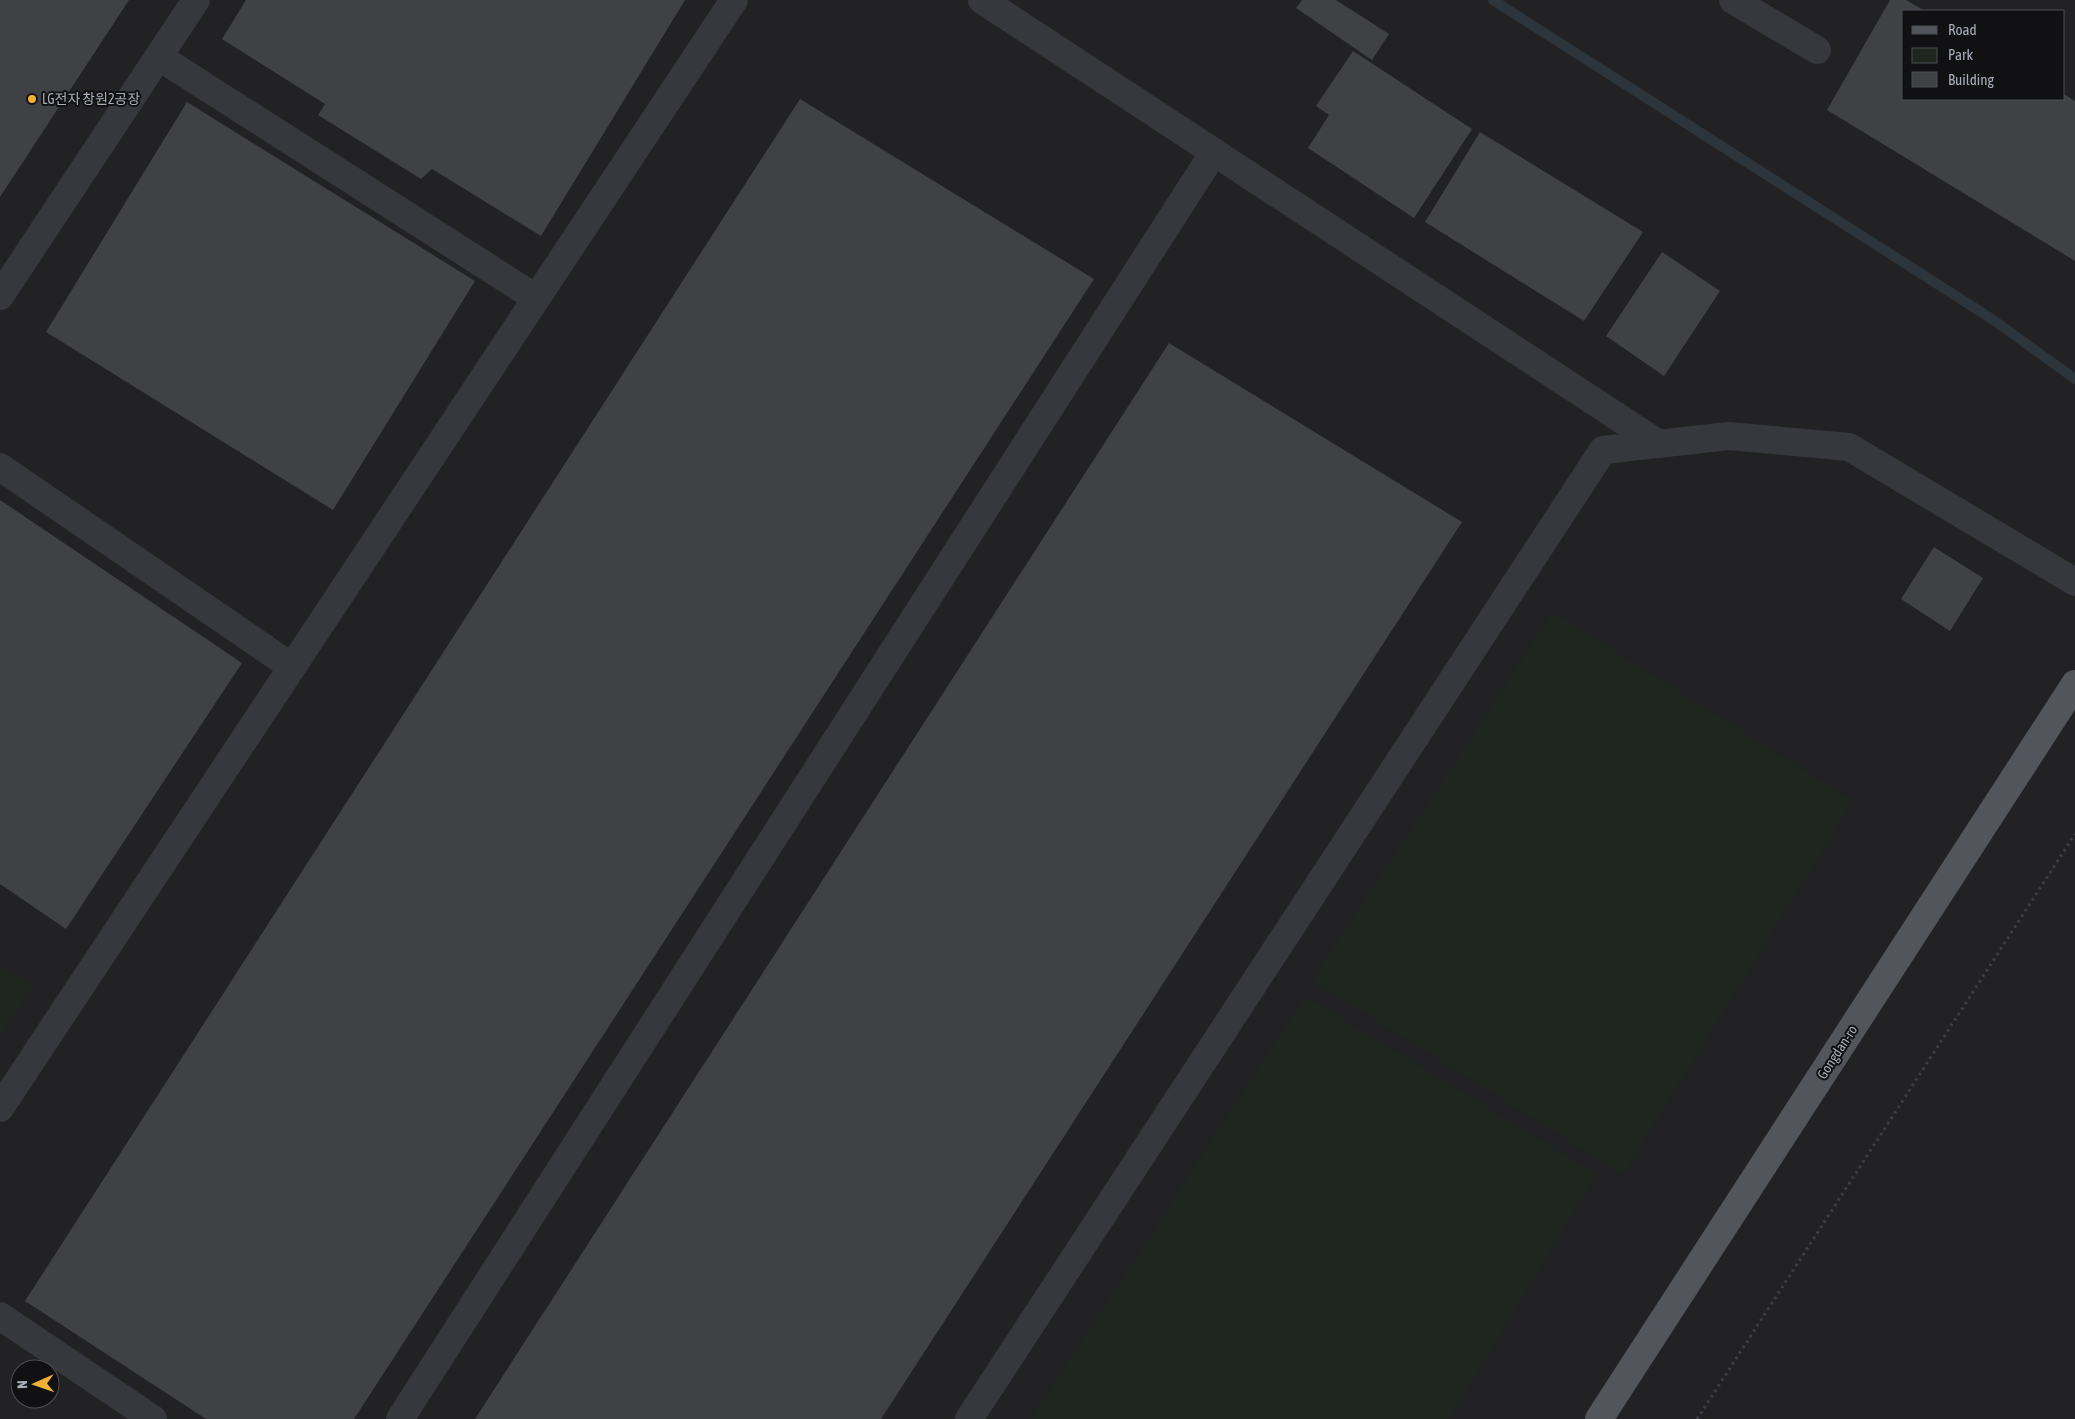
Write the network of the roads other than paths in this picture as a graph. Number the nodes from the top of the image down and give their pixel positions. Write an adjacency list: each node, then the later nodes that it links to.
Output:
1 (196, 0): 6 (lane)
2 (734, 0): 9 (lane)
3 (982, 0): 7 (lane)
4 (1733, 0): 5 (lane)
5 (1817, 50)
6 (159, 57): 8 (lane); 9 (lane)
7 (1214, 152): 10 (lane); 18 (lane)
8 (0, 296)
9 (536, 298): 13 (lane)
10 (1659, 444): 12 (lane); 19 (lane)
11 (0, 467): 13 (lane)
12 (2075, 582)
13 (292, 667): 15 (lane)
14 (2075, 684): 20 (main road, Gongdan-ro)
15 (0, 1108)
16 (0, 1316): 17 (lane)
17 (153, 1419)
18 (400, 1419)
19 (969, 1419)
20 (1599, 1419)

